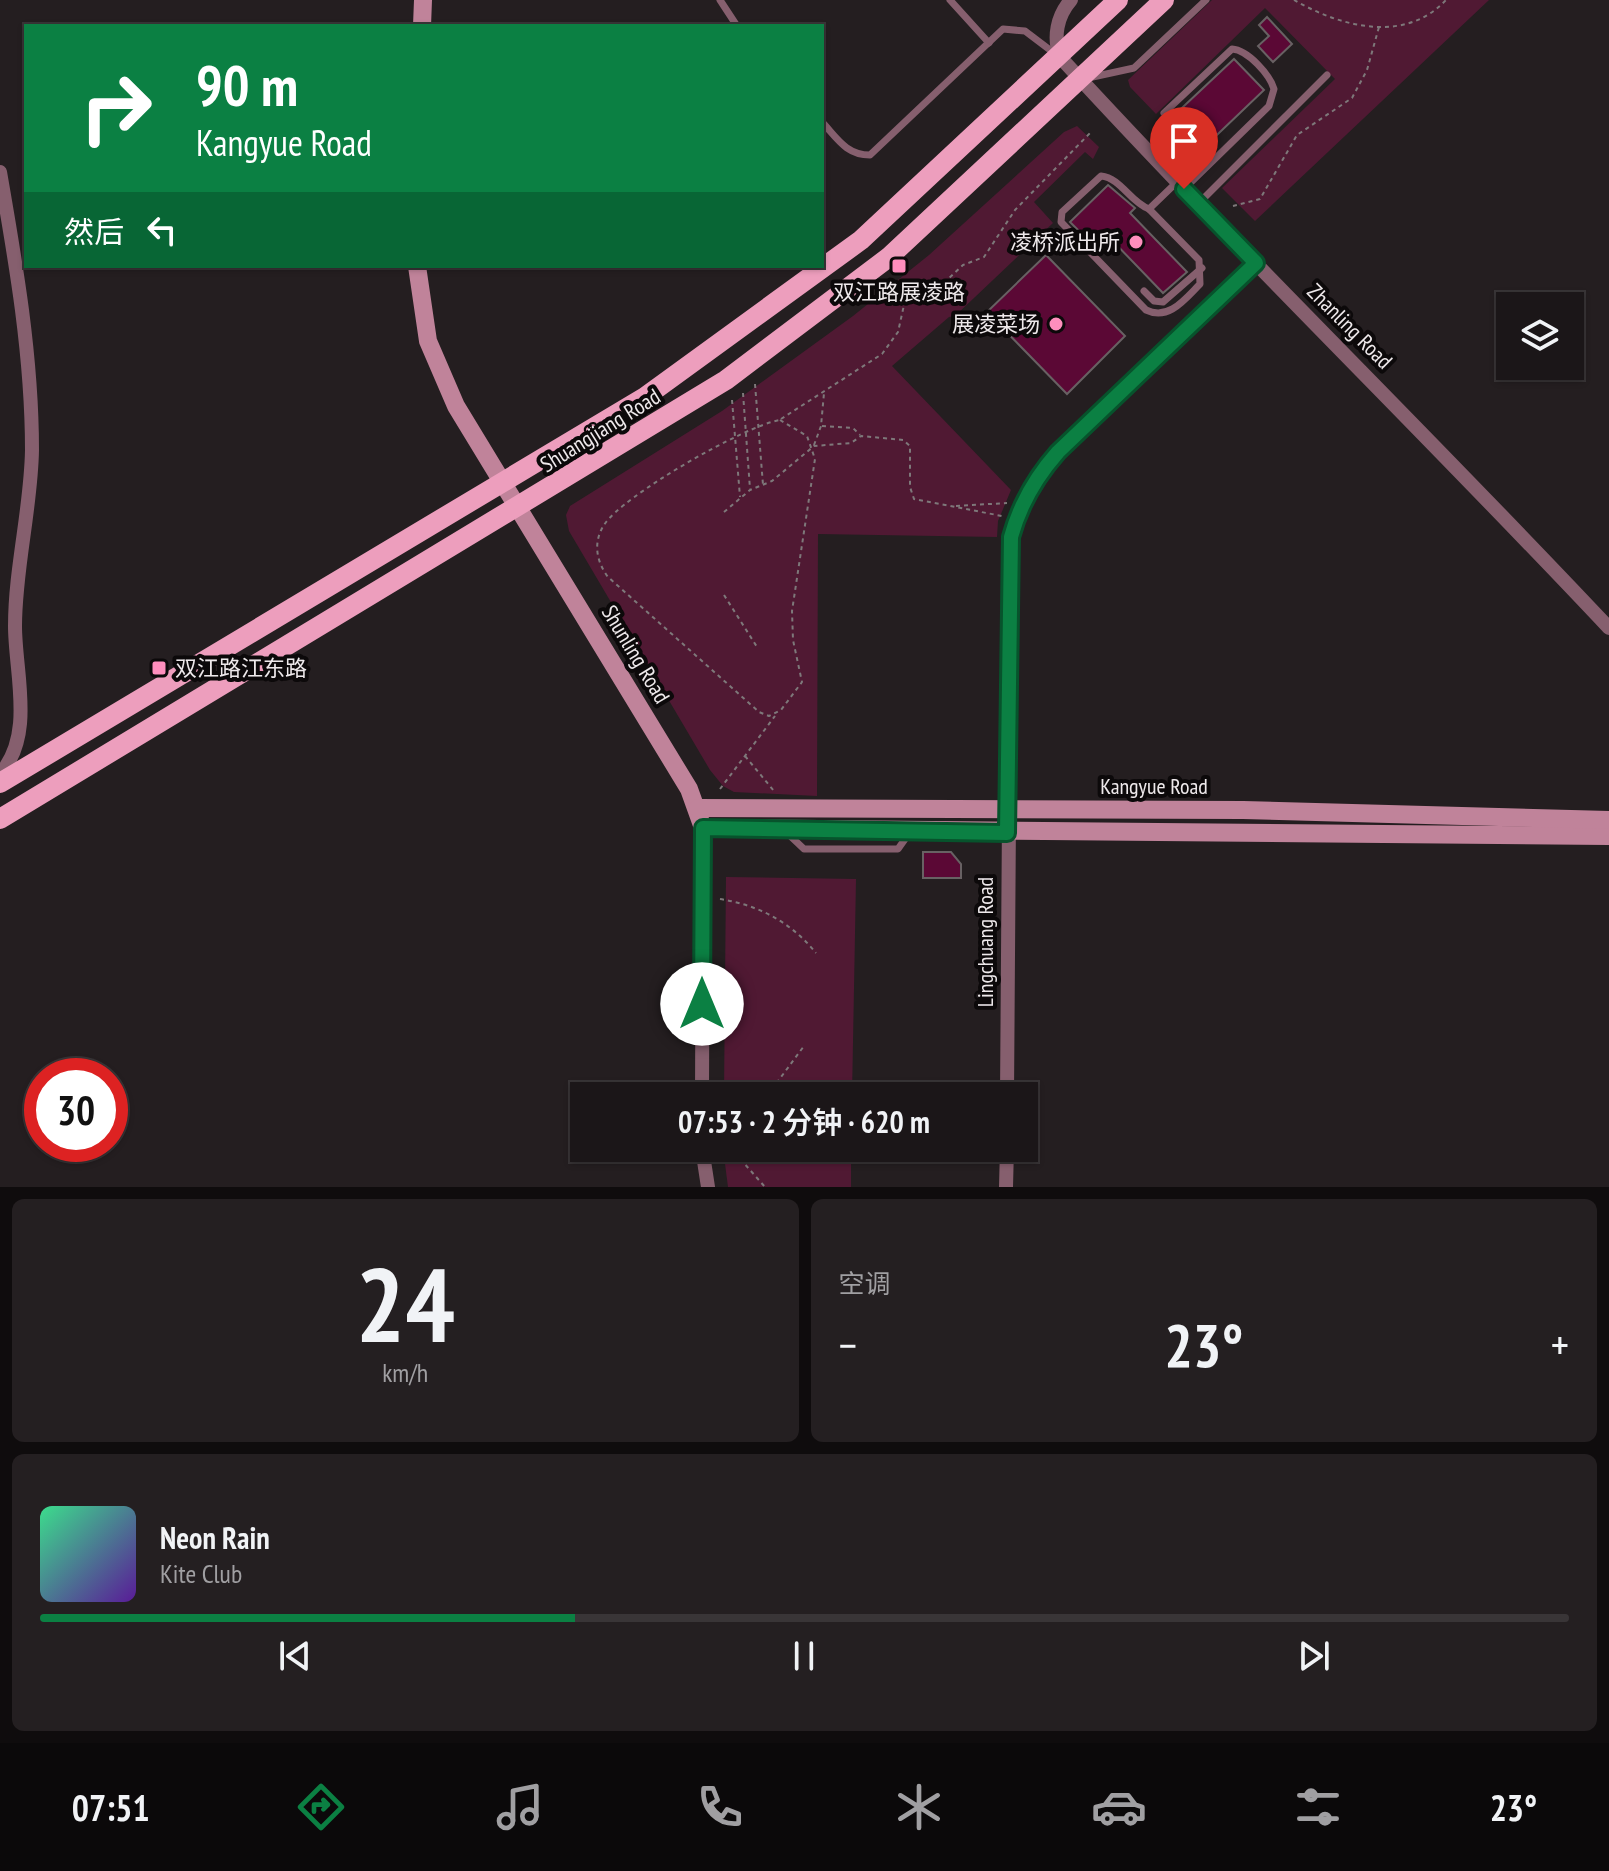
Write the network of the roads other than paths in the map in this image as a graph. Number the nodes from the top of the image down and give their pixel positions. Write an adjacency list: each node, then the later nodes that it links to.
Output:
1 (423, 0): 8 (street)
2 (720, 0): 9 (lane)
3 (950, 0): 10 (lane)
4 (1071, 0): 11 (street)
5 (1118, 0): 11 (main road, Shuangjiang Road)
6 (1164, 0): 13 (main road, Shuangjiang Road)
7 (1206, 0): 13 (lane)
8 (422, 24)
9 (736, 24)
10 (989, 43): 11 (lane); 15 (lane)
11 (1060, 57): 13 (street, Zhanling Road); 24 (main road, Shuangjiang Road)
12 (1327, 75): 18 (lane)
13 (1081, 80): 17 (street, Zhanling Road); 25 (main road, Shuangjiang Road)
14 (1164, 113): 17 (lane)
15 (824, 124)
16 (0, 172): 27 (street)
17 (1180, 186): 18 (street, Zhanling Road); 19 (lane)
18 (1198, 204): 20 (street, Zhanling Road)
19 (1149, 209): 22 (lane); 22 (lane)
20 (1256, 263): 26 (street, Zhanling Road); 30 (street, Lingchuang Road)
21 (417, 268): 24 (street, Shunling Road)
22 (1202, 268): 23 (lane)
23 (1144, 291)
24 (504, 481): 25 (street, Shunling Road); 28 (main road, Shuangjiang Road)
25 (520, 507): 29 (street, Shunling Road); 31 (main road, Shuangjiang Road)
26 (1609, 628)
27 (0, 774)
28 (0, 783)
29 (698, 808): 30 (street, Kangyue Road); 33 (street, Shunling Road)
30 (1007, 810): 32 (street, Kangyue Road); 34 (street, Lingchuang Road)
31 (0, 819)
32 (1609, 820)
33 (703, 828): 34 (street); 36 (street, Shunling Road)
34 (1007, 833): 35 (street); 37 (street, Lingchuang Road)
35 (1609, 836)
36 (702, 1082)
37 (1007, 1082)
38 (704, 1162): 40 (street)
39 (1007, 1162): 41 (street)
40 (708, 1187)
41 (1006, 1187)

